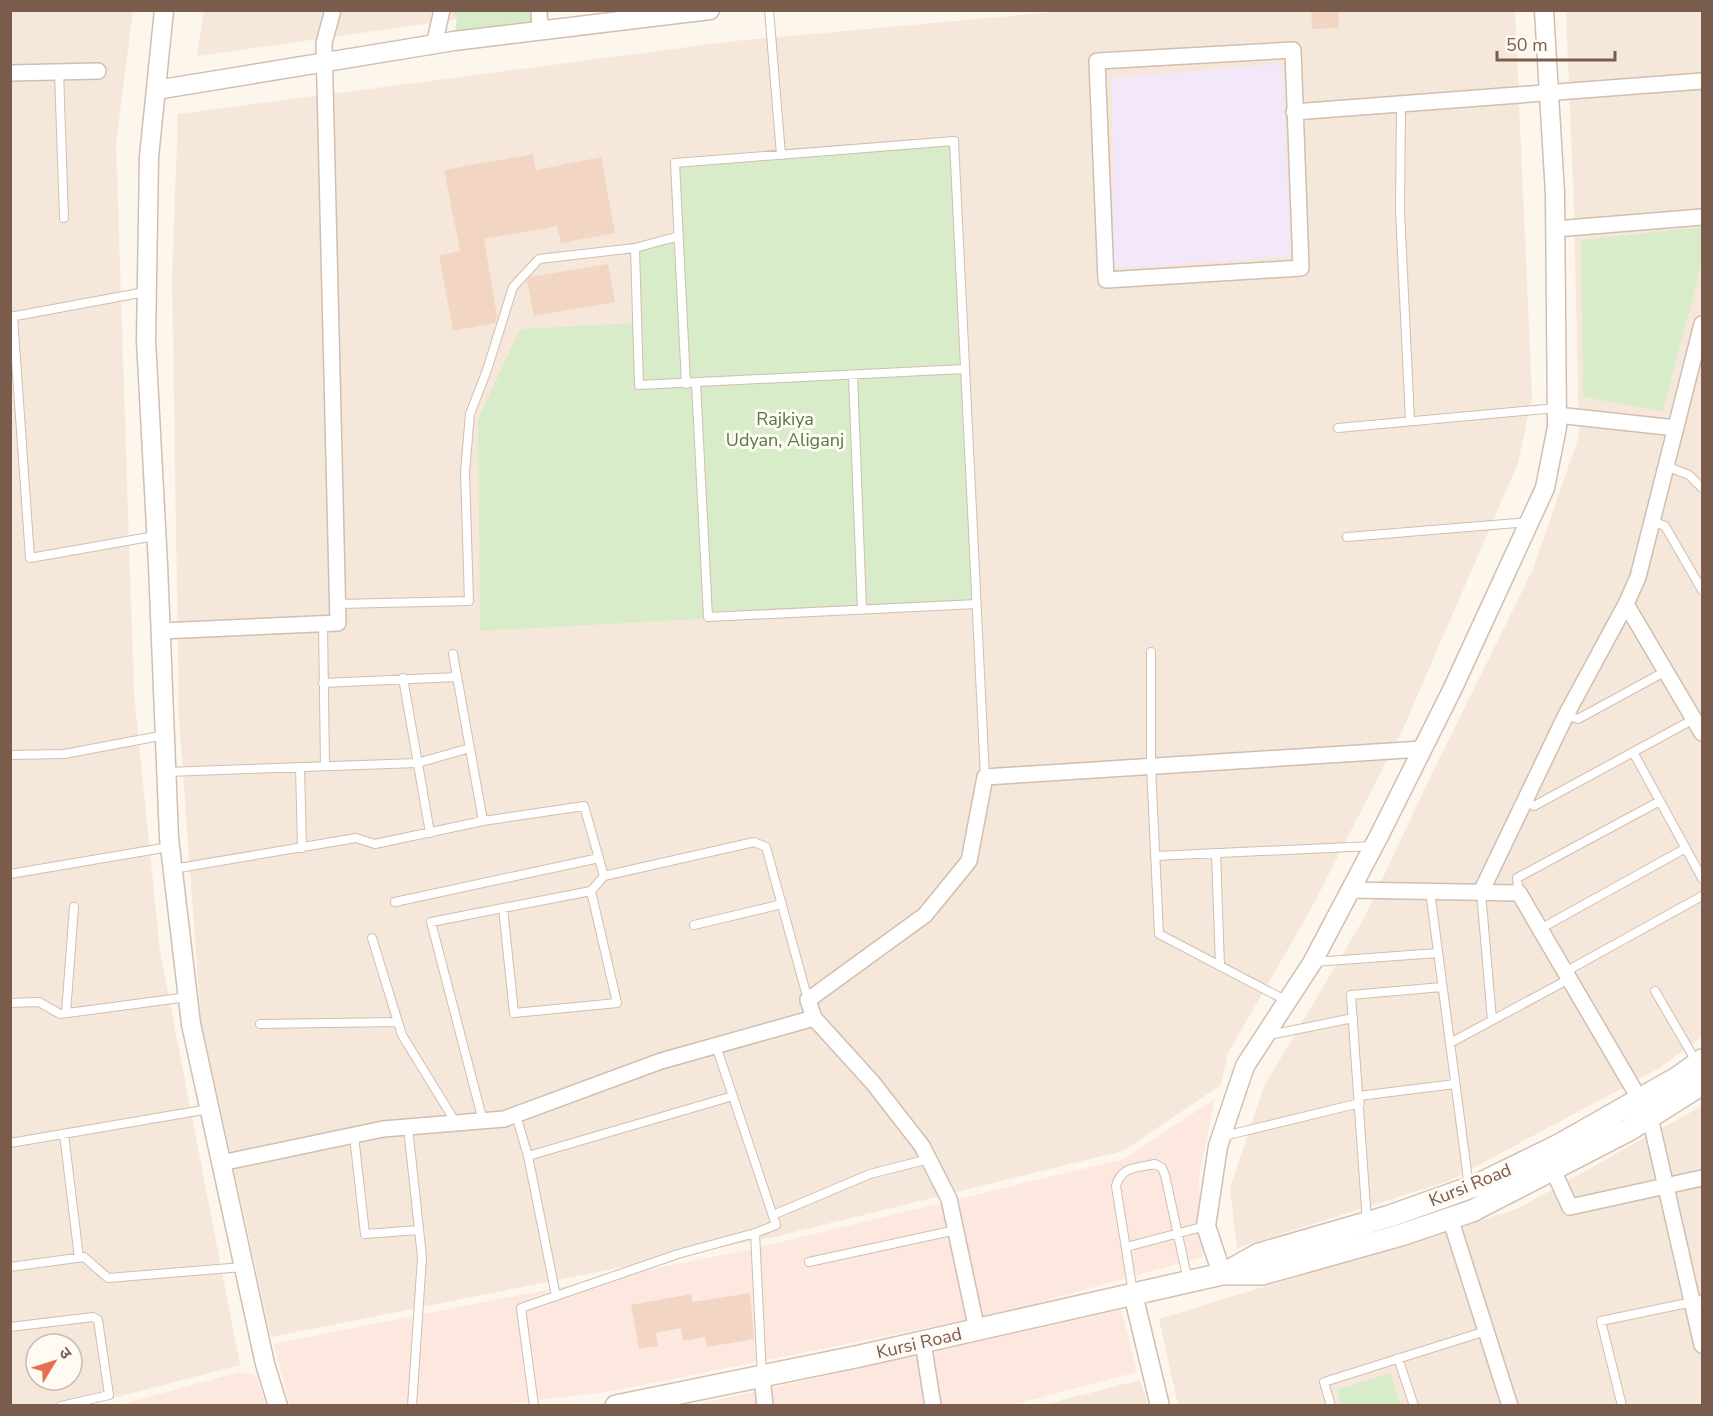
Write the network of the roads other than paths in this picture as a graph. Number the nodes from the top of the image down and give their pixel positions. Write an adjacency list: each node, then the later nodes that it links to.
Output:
1 (164, 10): 16 (street)
2 (333, 10): 11 (street)
3 (442, 10): 10 (street)
4 (539, 10): 9 (street)
5 (710, 10): 8 (street)
6 (769, 10): 20 (lane)
7 (1544, 10): 17 (street)
8 (660, 13): 9 (street)
9 (540, 31): 10 (street)
10 (434, 45): 11 (street)
11 (325, 62): 16 (street); 44 (street)
12 (98, 71): 13 (street)
13 (59, 72): 14 (street); 22 (lane)
14 (10, 74)
15 (1702, 81): 17 (street)
16 (156, 90): 26 (street)
17 (1549, 94): 18 (street); 23 (street)
18 (1401, 105): 19 (street); 34 (lane)
19 (1294, 112): 19 (street)
20 (781, 155): 24 (lane); 29 (lane)
21 (1702, 217): 23 (street)
22 (64, 218)
23 (1555, 229): 33 (street)
24 (679, 237): 25 (lane); 32 (lane)
25 (635, 248): 32 (lane); 44 (lane)
26 (147, 292): 27 (lane); 41 (street)
27 (12, 317): 41 (lane)
28 (1702, 324): 36 (street)
29 (964, 369): 30 (lane); 45 (lane)
30 (853, 375): 31 (lane); 47 (lane)
31 (696, 383): 32 (lane); 47 (lane)
32 (686, 384)
33 (1557, 412): 34 (lane); 36 (street); 40 (street)
34 (1410, 421): 35 (lane)
35 (1338, 428)
36 (1676, 428): 37 (street)
37 (1666, 466): 38 (lane); 39 (street)
38 (1702, 488)
39 (1652, 521): 43 (lane); 46 (street)
40 (1529, 522): 42 (lane); 61 (street)
41 (157, 536): 49 (street)
42 (1347, 537)
43 (1702, 590)
44 (338, 604): 48 (street)
45 (976, 604): 47 (lane); 69 (lane)
46 (1626, 604): 52 (street); 56 (street)
47 (862, 609)
48 (323, 623): 49 (street); 55 (lane)
49 (161, 631): 59 (street)
50 (1151, 652): 67 (lane)
51 (453, 654): 53 (lane)
52 (1666, 671): 56 (lane); 57 (street)
53 (457, 677): 54 (lane); 60 (lane)
54 (403, 678): 55 (lane); 64 (lane)
55 (323, 683): 65 (lane)
56 (1566, 715): 70 (street)
57 (1694, 719): 58 (street); 62 (lane)
58 (1702, 733)
59 (165, 735): 63 (lane); 68 (street)
60 (470, 748): 64 (lane); 72 (lane)
61 (1422, 749): 67 (street); 74 (street)
62 (1633, 752): 70 (lane); 71 (lane)
63 (10, 755)
64 (417, 763): 65 (lane); 73 (lane)
65 (325, 766): 66 (lane)
66 (300, 767): 68 (lane); 76 (lane)
67 (1151, 767): 69 (street); 79 (lane)
68 (167, 772): 75 (street)
69 (985, 777): 105 (street)
70 (1524, 801): 88 (street)
71 (1660, 801): 77 (lane); 89 (lane)
72 (483, 821): 73 (lane); 80 (lane)
73 (430, 832): 76 (lane)
74 (1374, 845): 78 (lane); 85 (street)
75 (171, 846): 81 (street); 82 (lane)
76 (302, 848): 81 (lane)
77 (1686, 848): 84 (lane); 96 (lane)
78 (1216, 853): 79 (lane); 100 (lane)
79 (1155, 856): 100 (lane)
80 (599, 858): 83 (lane); 91 (lane)
81 (173, 870): 104 (street)
82 (10, 874)
83 (604, 876): 86 (lane); 92 (lane)
84 (1702, 878)
85 (1350, 890): 87 (street); 99 (street)
86 (591, 891): 94 (lane); 94 (lane)
87 (1430, 891): 88 (street); 98 (lane)
88 (1481, 892): 89 (street); 111 (lane)
89 (1519, 893): 96 (street)
90 (1702, 896): 101 (lane)
91 (395, 902)
92 (782, 904): 95 (lane); 105 (lane)
93 (74, 907): 108 (lane)
94 (503, 908): 124 (lane)
95 (694, 925)
96 (1540, 929): 101 (street)
97 (372, 938): 112 (lane)
98 (1438, 953): 99 (lane); 102 (lane)
99 (1312, 963): 106 (street)
100 (1221, 966): 106 (lane)
101 (1567, 975): 111 (lane); 122 (street)
102 (1442, 987): 110 (lane); 115 (lane)
103 (1655, 991): 117 (lane)
104 (188, 997): 108 (lane); 121 (street)
105 (808, 1000): 109 (street)
106 (1287, 1001): 114 (street)
107 (10, 1003): 108 (lane)
108 (66, 1013)
109 (814, 1018): 116 (street); 132 (street)
110 (1353, 1018): 114 (lane); 120 (lane)
111 (1492, 1020): 115 (lane)
112 (398, 1022): 113 (lane); 125 (lane)
113 (260, 1024)
114 (1264, 1036): 129 (street)
115 (1450, 1043): 118 (lane)
116 (716, 1046): 119 (lane); 123 (street)
117 (1701, 1069): 122 (main road, Kursi Road)
118 (1455, 1084): 120 (lane); 137 (lane)
119 (733, 1096): 131 (lane); 138 (lane)
120 (1359, 1099): 129 (lane); 140 (lane)
121 (209, 1108): 127 (lane); 133 (street)
122 (1644, 1108): 134 (main road, Kursi Road); 136 (street); 137 (main road, Kursi Road)
123 (516, 1115): 124 (street); 131 (lane)
124 (483, 1121): 125 (street)
125 (457, 1124): 126 (street)
126 (408, 1128): 128 (street); 142 (lane)
127 (64, 1134): 130 (lane); 147 (lane)
128 (354, 1136): 133 (street); 142 (lane)
129 (1222, 1136): 141 (street)
130 (10, 1143)
131 (528, 1156): 154 (lane)
132 (928, 1159): 138 (lane); 143 (street)
133 (221, 1163): 150 (street)
134 (1553, 1170): 136 (street); 139 (main road, Kursi Road)
135 (1702, 1178): 136 (street)
136 (1666, 1186): 155 (street)
137 (1469, 1188): 140 (main road, Kursi Road)
138 (773, 1215): 144 (lane)
139 (1450, 1218): 151 (main road, Kursi Road); 158 (street)
140 (1367, 1223): 151 (main road, Kursi Road)
141 (1206, 1226): 145 (lane); 151 (street)
142 (419, 1230): 165 (lane)
143 (956, 1230): 148 (lane); 157 (street)
144 (755, 1233): 154 (lane); 162 (lane)
145 (1178, 1233): 146 (lane); 146 (lane); 152 (lane)
146 (1126, 1247): 153 (lane)
147 (79, 1258): 149 (lane); 150 (lane)
148 (809, 1262)
149 (10, 1267)
150 (244, 1267): 164 (street)
151 (1222, 1274): 152 (main road, Kursi Road)
152 (1189, 1282): 153 (main road, Kursi Road)
153 (1133, 1294): 157 (main road, Kursi Road); 170 (street)
154 (556, 1296): 166 (lane)
155 (1698, 1301): 160 (street); 174 (lane)
156 (10, 1327): 163 (lane)
157 (977, 1330): 159 (main road, Kursi Road)
158 (1486, 1330): 161 (lane); 173 (street)
159 (923, 1342): 162 (main road, Kursi Road); 169 (street)
160 (1702, 1345)
161 (1398, 1358): 171 (lane); 172 (lane)
162 (762, 1376): 167 (main road, Kursi Road); 168 (street)
163 (61, 1406)
164 (278, 1406)
165 (412, 1406)
166 (534, 1406)
167 (616, 1406)
168 (765, 1406)
169 (933, 1406)
170 (1160, 1406)
171 (1331, 1406)
172 (1414, 1406)
173 (1510, 1406)
174 (1622, 1406)

